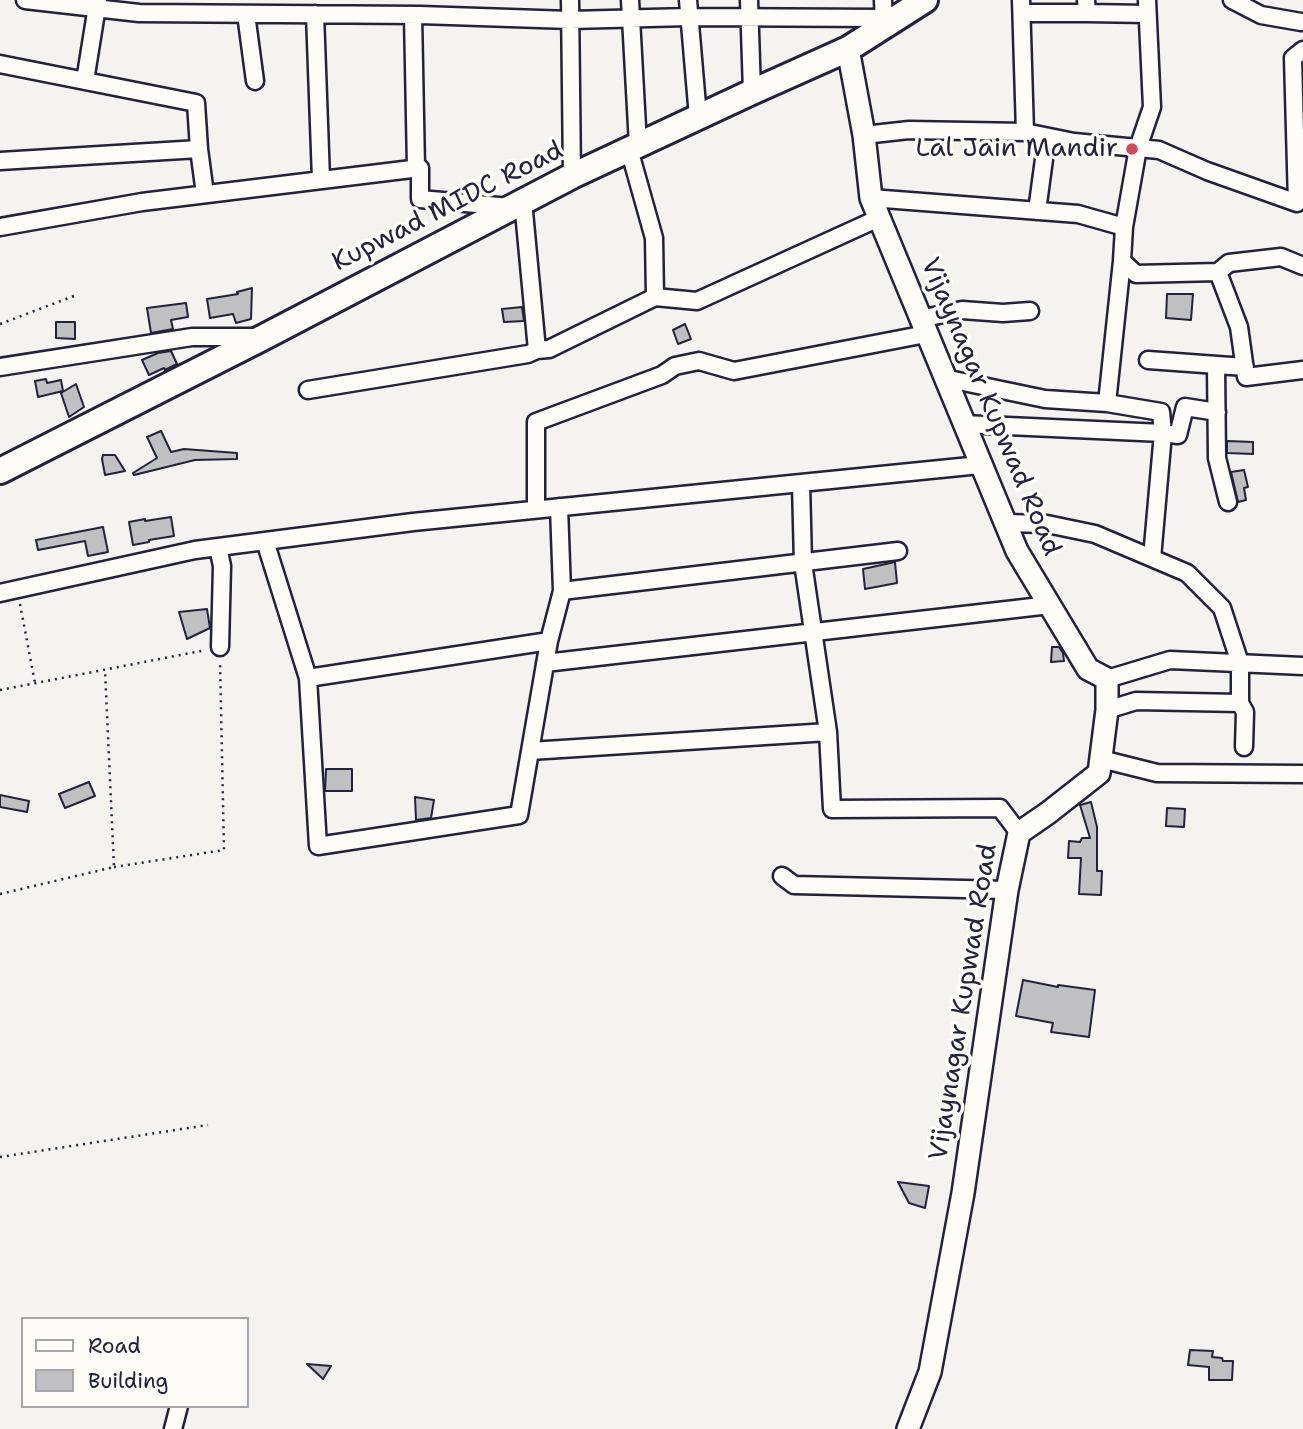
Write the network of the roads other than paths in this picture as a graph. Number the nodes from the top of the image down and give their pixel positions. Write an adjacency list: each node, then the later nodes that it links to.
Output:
1 (25, 0): 9 (street)
2 (570, 0): 22 (street)
3 (630, 0): 21 (street)
4 (749, 0): 19 (street)
5 (812, 0): 20 (street)
6 (883, 0): 23 (street)
7 (925, 0): 23 (main road, Kupwad MIDC Road)
8 (1232, 0): 24 (street)
9 (97, 4): 11 (street); 28 (street)
10 (1021, 6): 13 (street); 32 (street)
11 (199, 7): 16 (street)
12 (271, 7): 16 (street); 17 (street)
13 (1087, 7): 14 (street)
14 (1147, 7): 36 (street)
15 (689, 8): 19 (street); 21 (street); 31 (street)
16 (246, 14): 29 (street)
17 (315, 14): 18 (street); 41 (street)
18 (413, 15): 22 (street); 39 (street)
19 (748, 17): 20 (street); 30 (street)
20 (812, 17): 23 (street)
21 (631, 19): 22 (street); 35 (street)
22 (570, 20): 40 (street)
23 (884, 22): 25 (main road, Kupwad MIDC Road)
24 (1302, 23)
25 (848, 49): 30 (main road, Kupwad MIDC Road); 33 (street, Vijaynagar Kupwad Road)
26 (1303, 50): 45 (street)
27 (0, 64): 28 (street)
28 (85, 81): 37 (street)
29 (255, 81)
30 (752, 92): 31 (main road, Kupwad MIDC Road)
31 (698, 117): 35 (main road, Kupwad MIDC Road)
32 (1025, 132): 33 (street); 34 (street)
33 (864, 135): 43 (street, Vijaynagar Kupwad Road)
34 (1047, 137): 36 (street); 46 (street)
35 (634, 147): 40 (main road, Kupwad MIDC Road); 53 (street)
36 (1138, 148): 45 (street); 49 (street)
37 (199, 149): 38 (street); 42 (street)
38 (0, 161)
39 (416, 168): 41 (street); 44 (street)
40 (572, 176): 44 (main road, Kupwad MIDC Road)
41 (321, 179): 42 (street)
42 (205, 194): 48 (street)
43 (871, 198): 46 (street); 47 (street, Vijaynagar Kupwad Road)
44 (518, 204): 56 (main road, Kupwad MIDC Road); 57 (street)
45 (1300, 205)
46 (1037, 211): 49 (street)
47 (879, 218): 53 (street); 55 (street, Vijaynagar Kupwad Road)
48 (0, 227)
49 (1124, 227): 50 (street)
50 (1122, 261): 52 (street); 65 (street)
51 (1303, 266): 52 (street)
52 (1218, 272): 61 (street)
53 (656, 297): 57 (street)
54 (1030, 311): 55 (street)
55 (923, 327): 63 (street, Vijaynagar Kupwad Road); 74 (street)
56 (264, 337): 60 (street); 70 (main road, Kupwad MIDC Road)
57 (537, 350): 64 (street)
58 (1148, 360): 59 (street)
59 (1216, 365): 61 (street); 66 (street)
60 (0, 367)
61 (1245, 367): 62 (street)
62 (1303, 370)
63 (944, 378): 65 (street); 67 (street, Vijaynagar Kupwad Road)
64 (308, 390)
65 (1107, 403): 68 (street)
66 (1217, 412): 68 (street); 72 (street)
67 (963, 424): 68 (street); 69 (street, Vijaynagar Kupwad Road)
68 (1163, 433): 79 (street)
69 (980, 465): 71 (street); 75 (street, Vijaynagar Kupwad Road)
70 (0, 471)
71 (801, 483): 73 (street); 80 (street)
72 (1228, 502)
73 (559, 507): 74 (street); 81 (street)
74 (536, 509): 76 (street)
75 (1005, 523): 79 (street); 83 (street, Vijaynagar Kupwad Road)
76 (265, 541): 77 (street); 90 (street)
77 (218, 547): 82 (street); 86 (street)
78 (898, 551): 80 (street)
79 (1152, 558): 88 (street)
80 (803, 563): 81 (street); 84 (street)
81 (562, 591): 85 (street)
82 (0, 593)
83 (1050, 605): 84 (street); 91 (street, Vijaynagar Kupwad Road)
84 (813, 633): 87 (street); 94 (street)
85 (549, 641): 87 (street); 90 (street)
86 (220, 647)
87 (545, 663): 96 (street)
88 (1240, 663): 89 (street); 91 (street); 92 (street)
89 (1303, 666)
90 (308, 678): 96 (street)
91 (1107, 679): 93 (street, Vijaynagar Kupwad Road)
92 (1240, 703): 93 (street); 95 (street)
93 (1107, 710): 97 (street, Vijaynagar Kupwad Road)
94 (828, 732): 96 (street); 99 (street)
95 (1244, 747)
96 (530, 751)
97 (1101, 759): 98 (street); 99 (street, Vijaynagar Kupwad Road)
98 (1303, 774)
99 (1019, 832): 101 (street, Vijaynagar Kupwad Road)
100 (782, 876): 101 (street)
101 (1007, 890): 104 (street, Vijaynagar Kupwad Road)
102 (178, 1408): 103 (street)
103 (173, 1429)
104 (908, 1429)

